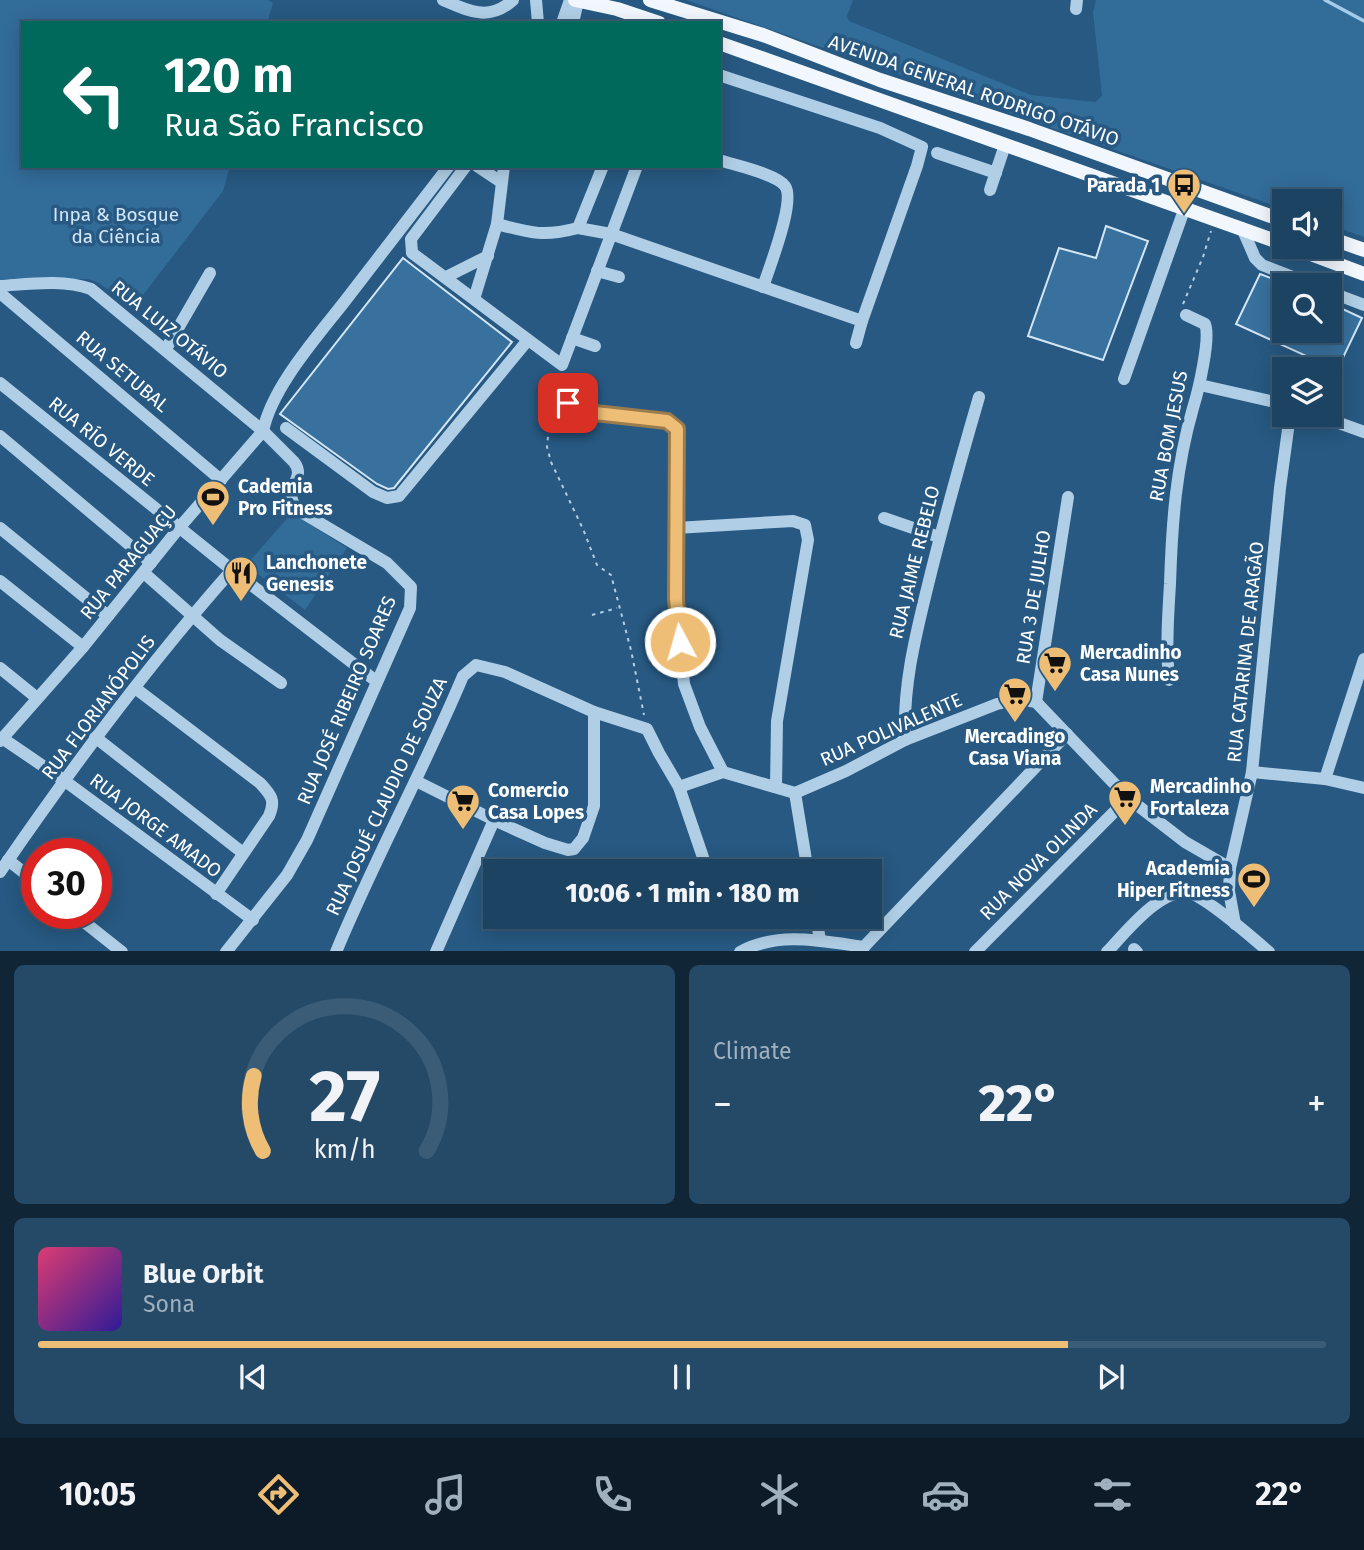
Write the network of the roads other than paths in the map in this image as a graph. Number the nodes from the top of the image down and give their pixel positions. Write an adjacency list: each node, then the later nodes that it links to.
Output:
1 (443, 0): 2 (street)
2 (513, 0)
3 (536, 0): 6 (street)
4 (574, 0): 7 (street); 8 (street); 9 (main road)
5 (650, 0): 10 (main road, AVENIDA GENERAL RODRIGO OTÁVIO)
6 (538, 21)
7 (563, 21)
8 (573, 21)
9 (653, 21)
10 (718, 21)
11 (721, 22): 27 (main road, AVENIDA GENERAL RODRIGO OTÁVIO)
12 (721, 44): 14 (main road, AVENIDA GENERAL RODRIGO OTÁVIO)
13 (721, 76): 50 (street)
14 (1005, 145): 23 (street); 26 (main road, AVENIDA GENERAL RODRIGO OTÁVIO)
15 (937, 153): 23 (street)
16 (721, 161): 44 (street)
17 (447, 168): 65 (street, RUA PARAGUAÇU)
18 (464, 168): 41 (street)
19 (480, 168): 24 (street)
20 (503, 168): 24 (street)
21 (602, 168): 29 (street)
22 (636, 168): 31 (street)
23 (996, 173): 25 (street)
24 (501, 182): 28 (street)
25 (990, 190)
26 (1184, 210): 30 (main road, AVENIDA GENERAL RODRIGO OTÁVIO); 56 (street)
27 (1272, 216)
28 (498, 225): 29 (street); 35 (street)
29 (578, 228): 31 (street)
30 (1242, 228): 32 (main road, AVENIDA GENERAL RODRIGO OTÁVIO); 39 (street)
31 (611, 234): 37 (street); 44 (street)
32 (1272, 239)
33 (1342, 242): 34 (main road)
34 (1364, 250)
35 (488, 256): 41 (street); 47 (street)
36 (1324, 259): 40 (main road)
37 (597, 271): 42 (street); 51 (street)
38 (210, 273): 55 (street)
39 (1283, 273)
40 (1364, 274)
41 (446, 277): 47 (street)
42 (619, 277)
43 (0, 286): 55 (street, RUA LUIZ OTÁVIO)
44 (763, 287): 50 (street)
45 (0, 293): 68 (street, RUA SETUBAL)
46 (1342, 297): 48 (street)
47 (474, 299): 52 (street)
48 (1364, 305)
49 (1186, 315): 58 (street, RUA BOM JESUS)
50 (862, 321): 53 (street)
51 (572, 338): 52 (street); 54 (street)
52 (528, 340): 64 (street)
53 (856, 343)
54 (595, 346)
55 (166, 349): 65 (street, RUA LUIZ OTÁVIO)
56 (1124, 379)
57 (0, 383): 73 (street, RUA RÍO VERDE)
58 (1200, 385): 60 (street); 83 (street, RUA BOM JESUS)
59 (979, 397): 74 (street, RUA JAIME REBELO)
60 (1272, 401)
61 (568, 403): 71 (street)
62 (1342, 424): 66 (street)
63 (1288, 427): 95 (street, RUA CATARINA DE ARAGÃO)
64 (286, 428)
65 (263, 431): 68 (street, RUA PARAGUAÇU); 84 (street, RUA JOSÉ RIBEIRO SOARES)
66 (1364, 432)
67 (0, 436): 75 (street)
68 (222, 480): 73 (street, RUA PARAGUAÇU)
69 (1068, 497): 88 (street, RUA 3 DE JULHO)
70 (884, 518): 74 (street)
71 (676, 527): 94 (street); 100 (street)
72 (0, 528): 79 (street)
73 (179, 528): 75 (street, RUA PARAGUAÇU); 76 (street, RUA RÍO VERDE)
74 (939, 537): 93 (street, RUA JAIME REBELO)
75 (148, 568): 78 (street); 79 (street, RUA PARAGUAÇU)
76 (232, 570): 78 (street, RUA FLORIANÓPOLIS); 84 (street, RUA RÍO VERDE)
77 (0, 581): 80 (street)
78 (192, 615): 85 (street); 86 (street, RUA FLORIANÓPOLIS)
79 (108, 616): 80 (street, RUA PARAGUAÇU)
80 (83, 648): 87 (street, RUA PARAGUAÇU)
81 (1364, 659): 96 (street)
82 (0, 667): 87 (street)
83 (1169, 680)
84 (376, 681): 112 (street, RUA JOSÉ RIBEIRO SOARES)
85 (281, 683)
86 (135, 688): 91 (street, RUA FLORIANÓPOLIS); 105 (street)
87 (37, 698): 92 (street, RUA PARAGUAÇU)
88 (1036, 702): 90 (street); 93 (street, RUA POLIVALENTE)
89 (594, 712): 98 (street, RUA JOSUÉ CLAUDIO DE SOUZA); 99 (street, RUA JOSUÉ CLAUDIO DE SOUZA); 104 (street)
90 (1067, 734): 103 (street); 117 (street)
91 (95, 737): 97 (street, RUA FLORIANÓPOLIS); 105 (street)
92 (1, 739): 97 (street, RUA JORGE AMADO)
93 (905, 740): 102 (street, RUA POLIVALENTE)
94 (723, 772): 99 (street); 100 (street)
95 (1252, 772): 96 (street); 109 (street, RUA CATARINA DE ARAGÃO)
96 (1325, 779): 101 (street)
97 (65, 781): 108 (street, RUA FLORIANÓPOLIS); 111 (street, RUA JORGE AMADO)
98 (416, 781): 104 (street); 120 (street, RUA JOSUÉ CLAUDIO DE SOUZA)
99 (679, 787): 106 (street)
100 (776, 787): 102 (street)
101 (1364, 788)
102 (796, 793): 107 (street)
103 (1128, 798): 109 (street); 123 (street, RUA NOVA OLINDA)
104 (494, 820): 121 (street)
105 (243, 853): 111 (street)
106 (704, 859)
107 (806, 859)
108 (4, 866): 110 (street)
109 (1230, 868): 113 (street, RUA CATARINA DE ARAGÃO)
110 (21, 875)
111 (216, 894): 112 (street, RUA JORGE AMADO)
112 (253, 920): 119 (street, RUA JOSÉ RIBEIRO SOARES)
113 (1235, 924): 124 (street); 125 (street)
114 (93, 929): 118 (street)
115 (818, 929): 116 (street)
116 (820, 940): 117 (street); 122 (street)
117 (861, 949)
118 (122, 951)
119 (226, 951)
120 (336, 951)
121 (436, 951)
122 (740, 951)
123 (975, 951)
124 (1107, 951)
125 (1269, 951)

